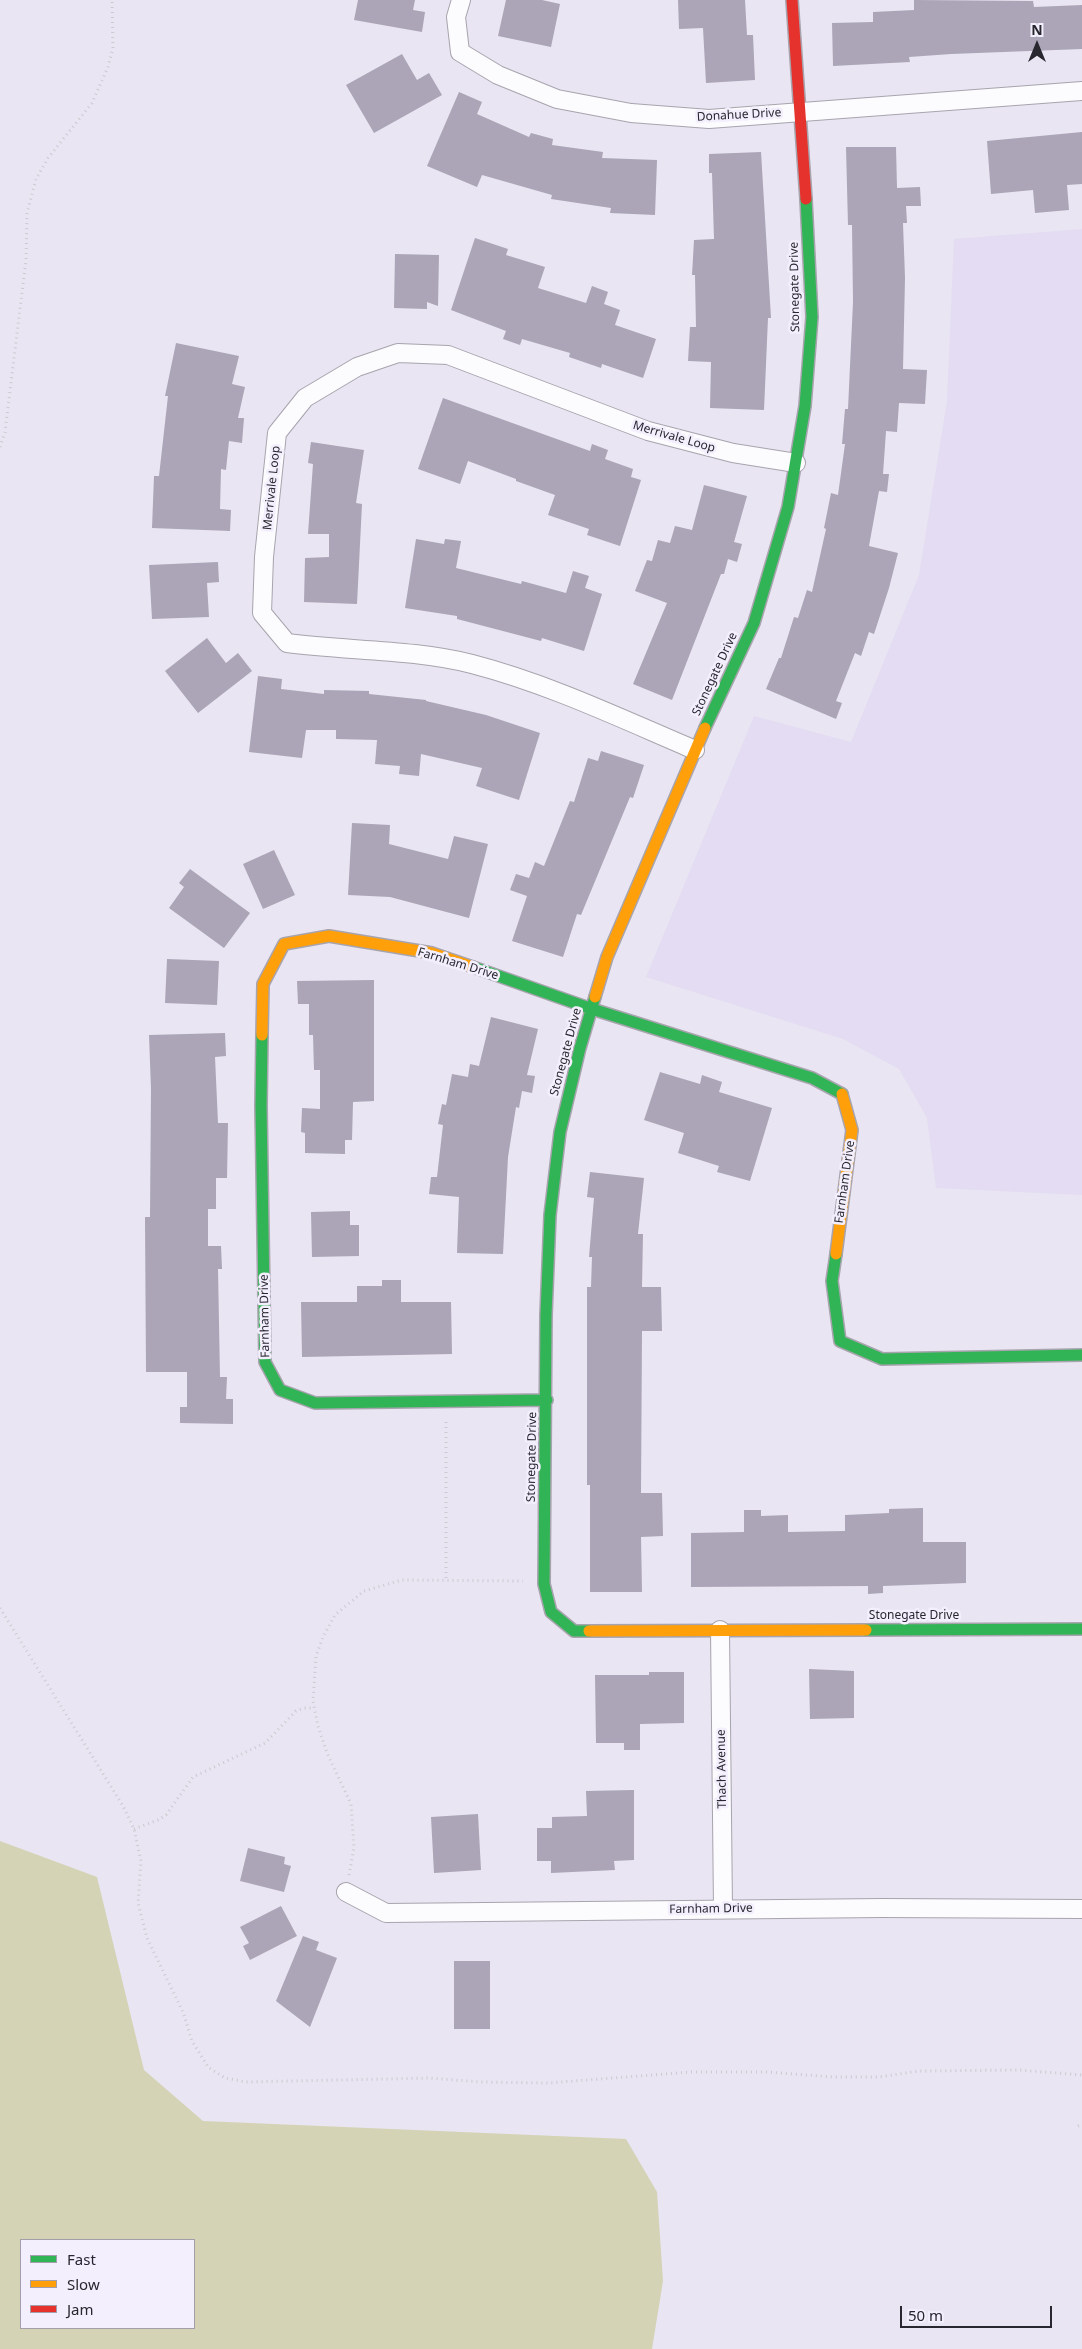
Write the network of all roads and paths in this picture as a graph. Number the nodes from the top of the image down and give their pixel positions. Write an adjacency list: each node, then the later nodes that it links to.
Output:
1 (112, 0): 6 (path)
2 (461, 0): 5 (street, Donahue Drive)
3 (792, 0): 5 (street, Stonegate Drive)
4 (1082, 91): 5 (street, Donahue Drive)
5 (800, 111): 7 (street, Stonegate Drive)
6 (0, 447)
7 (796, 463): 8 (street, Stonegate Drive); 8 (street, Merrivale Loop)
8 (695, 750): 9 (street, Stonegate Drive)
9 (592, 1009): 10 (street, Farnham Drive); 11 (street, Stonegate Drive); 12 (street, Farnham Drive)
10 (1082, 1356)
11 (547, 1400): 12 (street, Farnham Drive); 14 (street, Stonegate Drive)
12 (446, 1401): 13 (path)
13 (446, 1580): 14 (path); 18 (path)
14 (544, 1580): 17 (street, Stonegate Drive)
15 (0, 1608): 19 (path)
16 (1082, 1629): 17 (street, Stonegate Drive)
17 (720, 1630): 21 (street, Thach Avenue)
18 (314, 1708): 19 (path); 20 (path)
19 (134, 1829): 23 (path)
20 (346, 1892): 21 (street, Farnham Drive)
21 (723, 1909): 22 (street, Farnham Drive)
22 (1082, 1909)
23 (1082, 2075)

